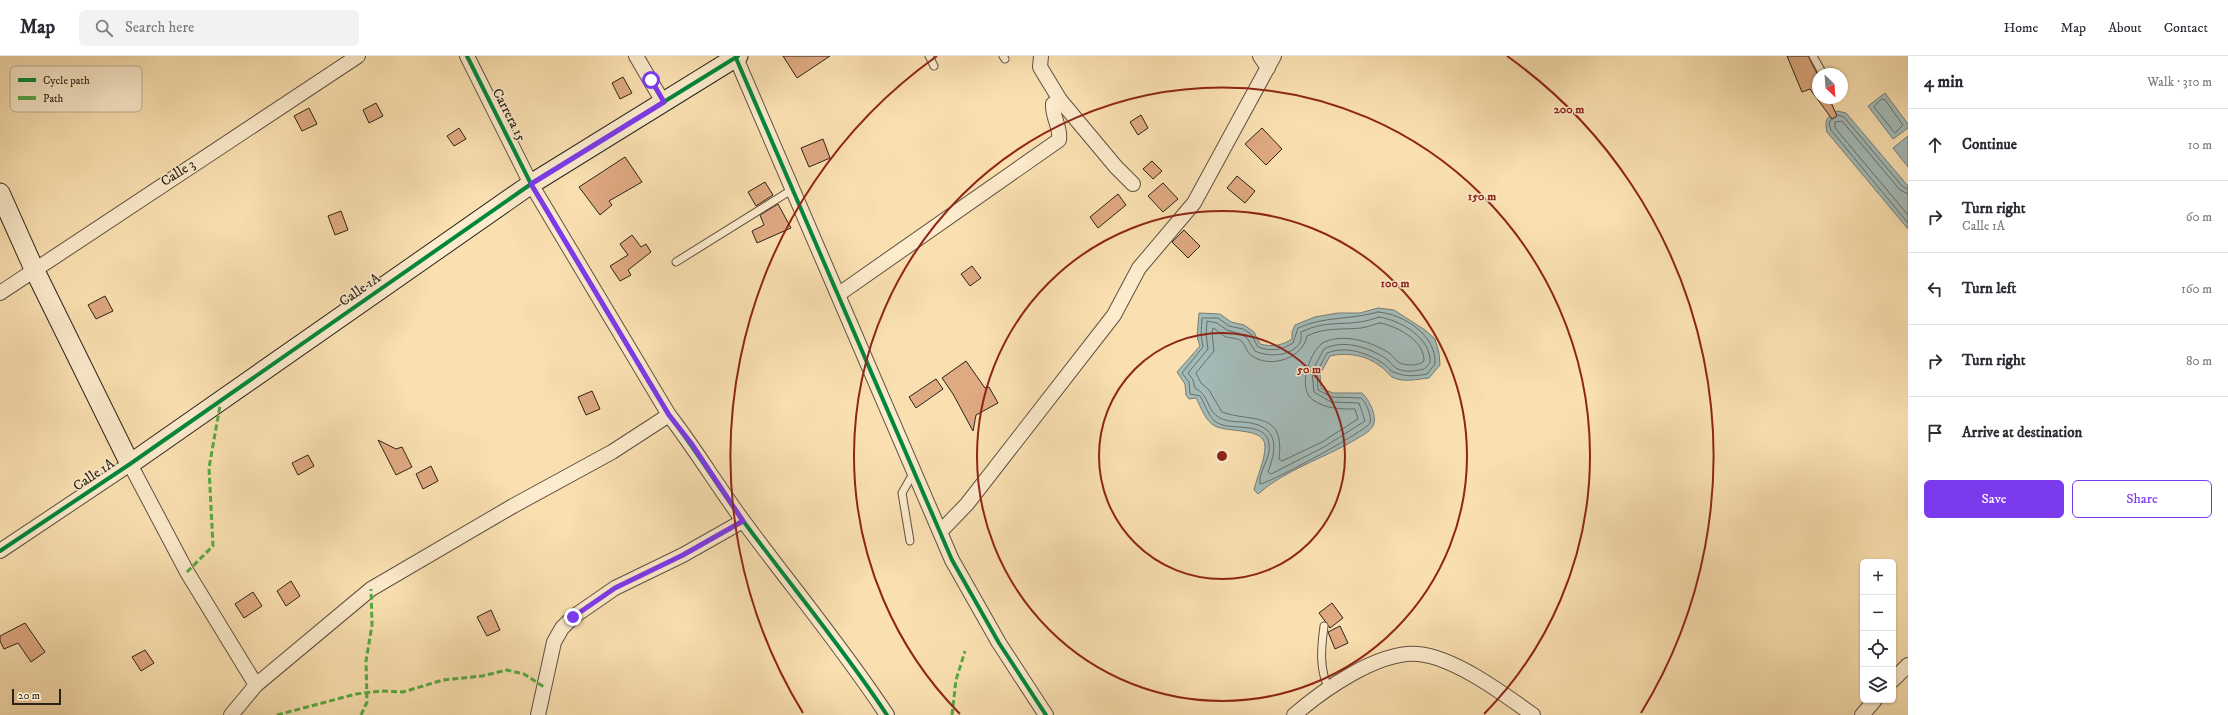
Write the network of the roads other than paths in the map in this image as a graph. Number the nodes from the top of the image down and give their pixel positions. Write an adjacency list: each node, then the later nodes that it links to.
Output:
1 (358, 56): 19 (street, Calle 3)
2 (467, 56): 14 (street, Carrera 15)
3 (636, 56): 13 (street)
4 (929, 56): 10 (lane)
5 (1041, 56): 12 (street)
6 (1260, 56): 9 (street)
7 (1813, 56): 11 (lane)
8 (737, 57): 13 (street, Calle 1A); 16 (street)
9 (1271, 62): 26 (street)
10 (934, 66)
11 (1820, 68)
12 (1060, 100): 15 (street); 21 (street)
13 (664, 102): 14 (street, Calle 1A)
14 (531, 184): 22 (street, Carrera 15); 23 (street, Calle 1A)
15 (1133, 184)
16 (794, 189): 18 (lane); 21 (street)
17 (0, 193): 19 (street)
18 (676, 262)
19 (34, 269): 20 (street, Calle 3); 23 (street)
20 (0, 293)
21 (839, 294): 24 (street)
22 (669, 415): 25 (street, Carrera 15); 32 (street)
23 (130, 464): 28 (street, Calle 1A); 32 (street)
24 (915, 470): 26 (street); 27 (lane)
25 (743, 521): 36 (street); 37 (street, Carrera 15)
26 (941, 531): 38 (street)
27 (910, 541)
28 (0, 551)
29 (1324, 626): 33 (lane)
30 (1908, 665): 31 (street)
31 (1896, 677)
32 (256, 685): 35 (street)
33 (1329, 690): 39 (street); 40 (street)
34 (1872, 703): 41 (street)
35 (230, 715)
36 (538, 715)
37 (887, 715)
38 (1046, 715)
39 (1294, 715)
40 (1533, 715)
41 (1862, 715)

